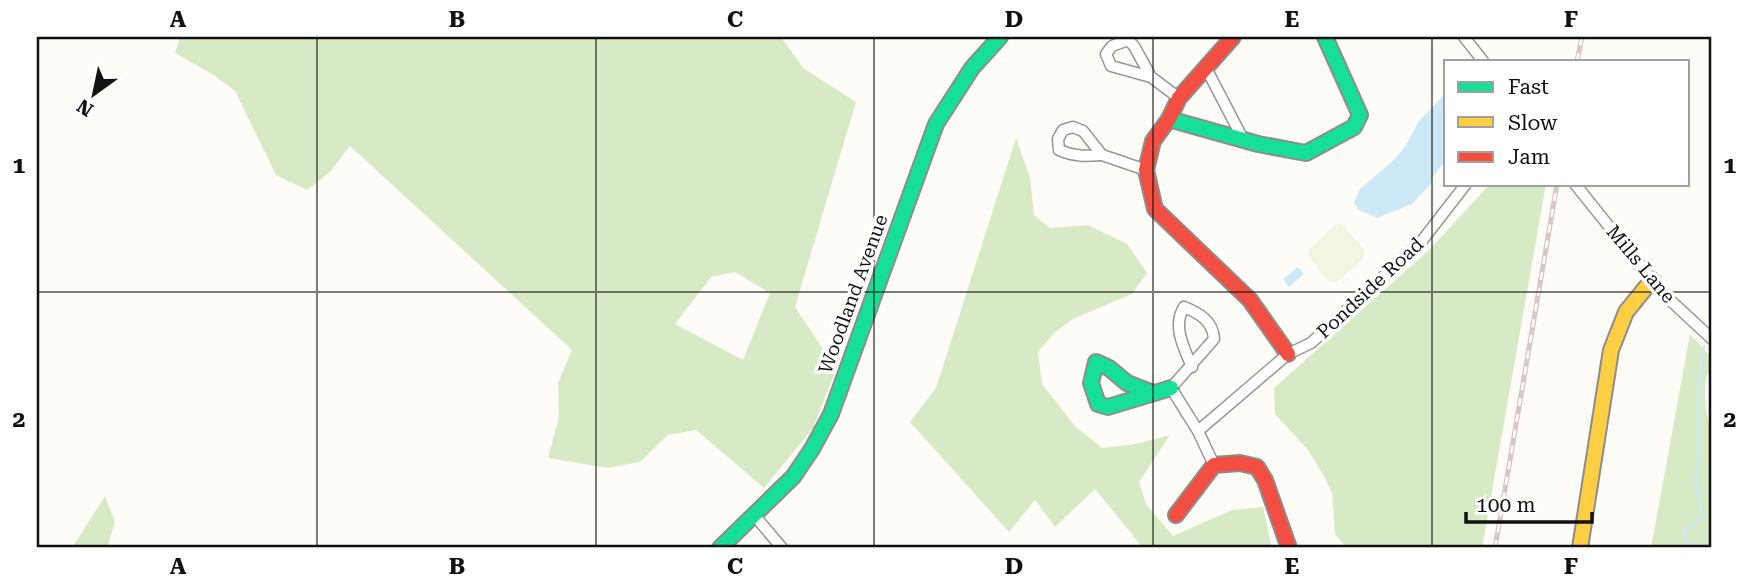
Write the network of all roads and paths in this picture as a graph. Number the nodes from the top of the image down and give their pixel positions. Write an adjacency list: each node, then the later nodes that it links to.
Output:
1 (1000, 37): 24 (street, Woodland Avenue)
2 (1233, 37): 6 (street)
3 (1464, 37): 5 (street)
4 (1322, 39): 10 (street)
5 (1482, 60)
6 (1206, 68): 8 (street); 10 (street)
7 (1151, 77): 7 (street); 8 (street)
8 (1178, 99): 9 (street)
9 (1169, 119): 10 (street); 12 (street)
10 (1244, 141)
11 (1102, 155): 12 (street)
12 (1146, 170): 17 (street)
13 (1464, 186): 17 (street, Pondside Road)
14 (1577, 186): 15 (street, Mills Lane)
15 (1653, 280): 16 (street, Mills Lane); 28 (street)
16 (1712, 339)
17 (1288, 354): 21 (street, Pondside Road)
18 (1192, 367): 18 (street); 19 (street)
19 (1171, 388): 20 (street); 21 (street)
20 (1153, 393)
21 (1198, 432): 22 (street)
22 (1214, 465): 23 (street); 27 (street)
23 (1176, 515)
24 (755, 516): 25 (street, Woodland Avenue); 26 (street)
25 (720, 548)
26 (782, 548)
27 (1289, 548)
28 (1580, 548)

